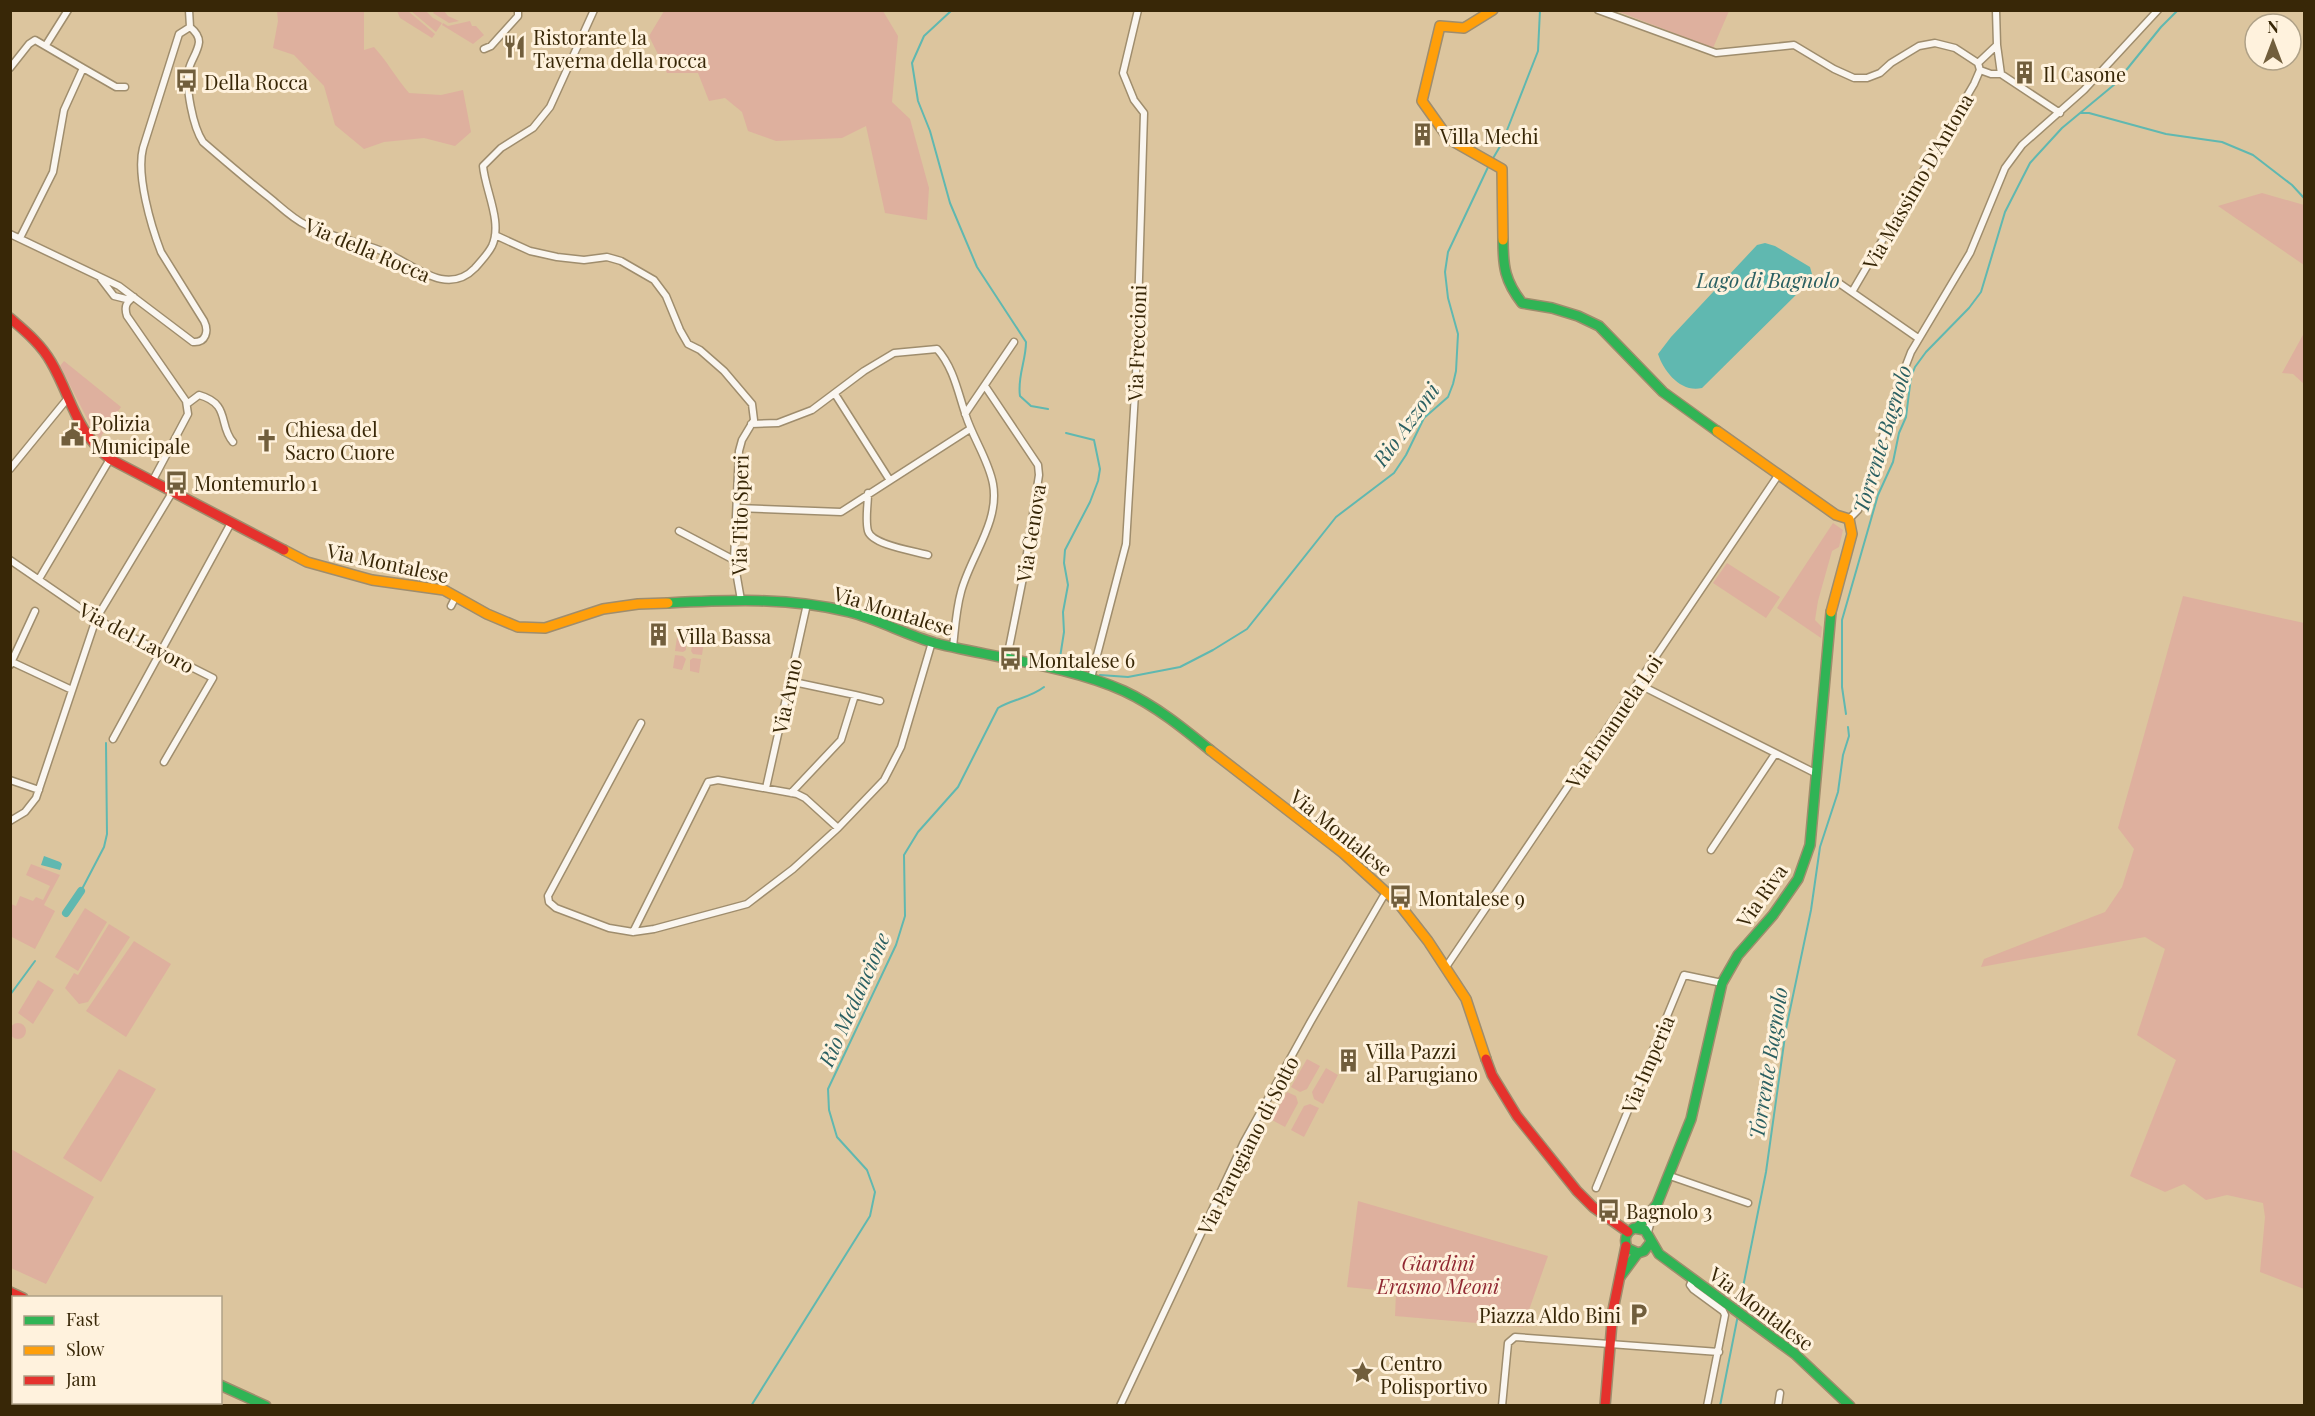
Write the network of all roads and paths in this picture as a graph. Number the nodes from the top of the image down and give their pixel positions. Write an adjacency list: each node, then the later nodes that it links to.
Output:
1 (68, 10): 11 (street)
2 (189, 10): 10 (street)
3 (518, 10): 13 (street)
4 (594, 10): 21 (street)
5 (1138, 10): 64 (street, Via Freccioni)
6 (1493, 10): 40 (street)
7 (1598, 10): 14 (street)
8 (1996, 10): 12 (street)
9 (2158, 10): 19 (street)
10 (190, 27): 21 (street, Via della Rocca); 26 (street)
11 (46, 45): 15 (street); 16 (street)
12 (1997, 45): 14 (street, Via Massimo D'Antona); 17 (street)
13 (483, 50)
14 (1979, 67): 17 (street); 25 (street, Via Massimo D'Antona)
15 (10, 68)
16 (83, 68): 18 (street); 22 (street)
17 (2001, 74): 19 (street)
18 (125, 87)
19 (2060, 112): 28 (street)
20 (10, 234): 22 (street)
21 (495, 235): 35 (street)
22 (20, 238): 23 (street)
23 (100, 279): 26 (street); 26 (street)
24 (1836, 280): 25 (street)
25 (1852, 292): 28 (street)
26 (132, 298): 33 (street)
27 (10, 318): 32 (street, Via Montalese)
28 (1918, 338): 46 (street)
29 (1014, 342): 30 (street)
30 (985, 386): 34 (street); 62 (street, Via Genova)
31 (835, 394): 34 (street); 35 (street); 41 (street)
32 (68, 398): 38 (street, Via Montalese); 39 (street)
33 (187, 404): 37 (street); 42 (street)
34 (965, 414): 36 (street)
35 (751, 424): 45 (street, Via Tito Speri)
36 (970, 429): 41 (street); 60 (street)
37 (233, 442)
38 (110, 459): 42 (street, Via Montalese); 52 (street)
39 (10, 469)
40 (1779, 474): 46 (street); 66 (street, Via Emanuela Loi)
41 (889, 479): 44 (street)
42 (153, 480): 43 (street, Via Montalese)
43 (173, 491): 47 (street, Via Montalese); 58 (street)
44 (867, 493): 45 (street); 49 (street)
45 (737, 508): 51 (street, Via Tito Speri)
46 (1849, 519): 74 (street, Via Riva)
47 (231, 523): 53 (street, Via Montalese); 61 (street)
48 (679, 531): 51 (street)
49 (928, 555)
50 (10, 560): 52 (street, Via del Lavoro)
51 (734, 560): 54 (street, Via Tito Speri)
52 (39, 579): 58 (street, Via del Lavoro)
53 (456, 596): 54 (street, Via Montalese); 56 (street)
54 (741, 600): 55 (street, Via Montalese)
55 (807, 604): 59 (street, Via Montalese); 65 (street, Via Arno)
56 (451, 606)
57 (35, 611): 63 (street)
58 (96, 619): 61 (street, Via del Lavoro); 67 (street)
59 (932, 642): 60 (street, Via Montalese); 80 (street)
60 (953, 646): 62 (street, Via Montalese)
61 (162, 651): 71 (street); 73 (street, Via del Lavoro)
62 (1007, 658): 64 (street, Via Montalese)
63 (11, 662): 67 (street)
64 (1091, 678): 82 (street, Via Montalese)
65 (789, 681): 68 (street); 76 (street, Via Arno)
66 (1638, 684): 72 (street); 84 (street, Via Emanuela Loi)
67 (72, 690): 77 (street)
68 (855, 695): 69 (street); 78 (street)
69 (880, 701)
70 (641, 723): 83 (street)
71 (113, 739)
72 (1776, 754): 74 (street); 81 (street)
73 (164, 762)
74 (1817, 774): 85 (street, Via Riva)
75 (10, 780): 77 (street)
76 (766, 788): 78 (street); 83 (street)
77 (39, 790): 79 (street)
78 (791, 793): 80 (street)
79 (10, 821)
80 (838, 828): 83 (street)
81 (1711, 850)
82 (1388, 893): 84 (street, Via Montalese); 102 (street, Via Parugiano di Sotto)
83 (633, 932)
84 (1446, 967): 91 (street, Via Montalese)
85 (1722, 983): 86 (street, Via Riva); 87 (street, Via Imperia)
86 (1670, 1176): 88 (street); 89 (street, Via Riva)
87 (1596, 1188)
88 (1748, 1203)
89 (1655, 1208): 90 (street, Via Riva); 92 (street, Via Riva)
90 (1638, 1227): 91 (street); 92 (street, Via Montalese)
91 (1628, 1232): 93 (street)
92 (1650, 1237): 94 (street); 96 (street, Via Montalese)
93 (1626, 1246): 94 (street); 95 (street)
94 (1637, 1254): 95 (street)
95 (1619, 1279): 97 (street)
96 (1693, 1279): 98 (street); 107 (street, Via Montalese)
97 (1610, 1344): 98 (street); 103 (street); 104 (street)
98 (1719, 1352): 105 (street)
99 (222, 1386): 101 (street)
100 (1780, 1393): 106 (street)
101 (266, 1406)
102 (1120, 1406)
103 (1502, 1406)
104 (1605, 1406)
105 (1707, 1406)
106 (1778, 1406)
107 (1850, 1406)

